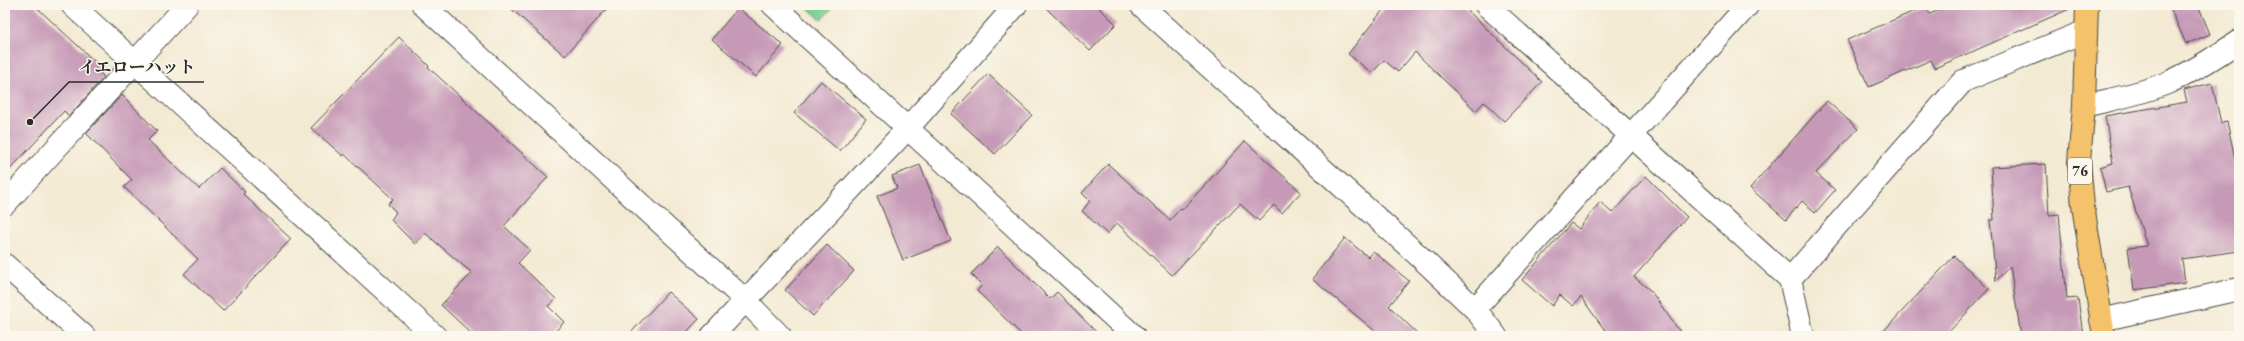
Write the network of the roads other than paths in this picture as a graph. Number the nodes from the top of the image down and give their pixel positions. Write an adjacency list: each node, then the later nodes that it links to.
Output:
1 (72, 5): 12 (street)
2 (187, 5): 12 (street)
3 (424, 5): 20 (street)
4 (773, 5): 14 (street)
5 (1016, 5): 14 (street)
6 (1141, 5): 21 (street)
7 (1486, 5): 15 (street)
8 (1748, 5): 15 (street)
9 (2087, 5): 10 (main road, 76)
10 (2086, 31): 13 (main road, 76); 18 (street)
11 (2239, 40): 13 (street)
12 (134, 62): 16 (street); 24 (street)
13 (2084, 106): 22 (main road, 76)
14 (908, 128): 20 (street); 27 (street)
15 (1629, 136): 18 (street); 21 (street)
16 (5, 204)
17 (5, 265): 23 (street)
18 (1790, 279): 29 (street)
19 (2239, 289): 22 (street)
20 (744, 300): 25 (street); 26 (street)
21 (1475, 309): 28 (street)
22 (2102, 328)
23 (84, 336)
24 (435, 336)
25 (712, 336)
26 (780, 336)
27 (1134, 336)
28 (1496, 336)
29 (1803, 336)

